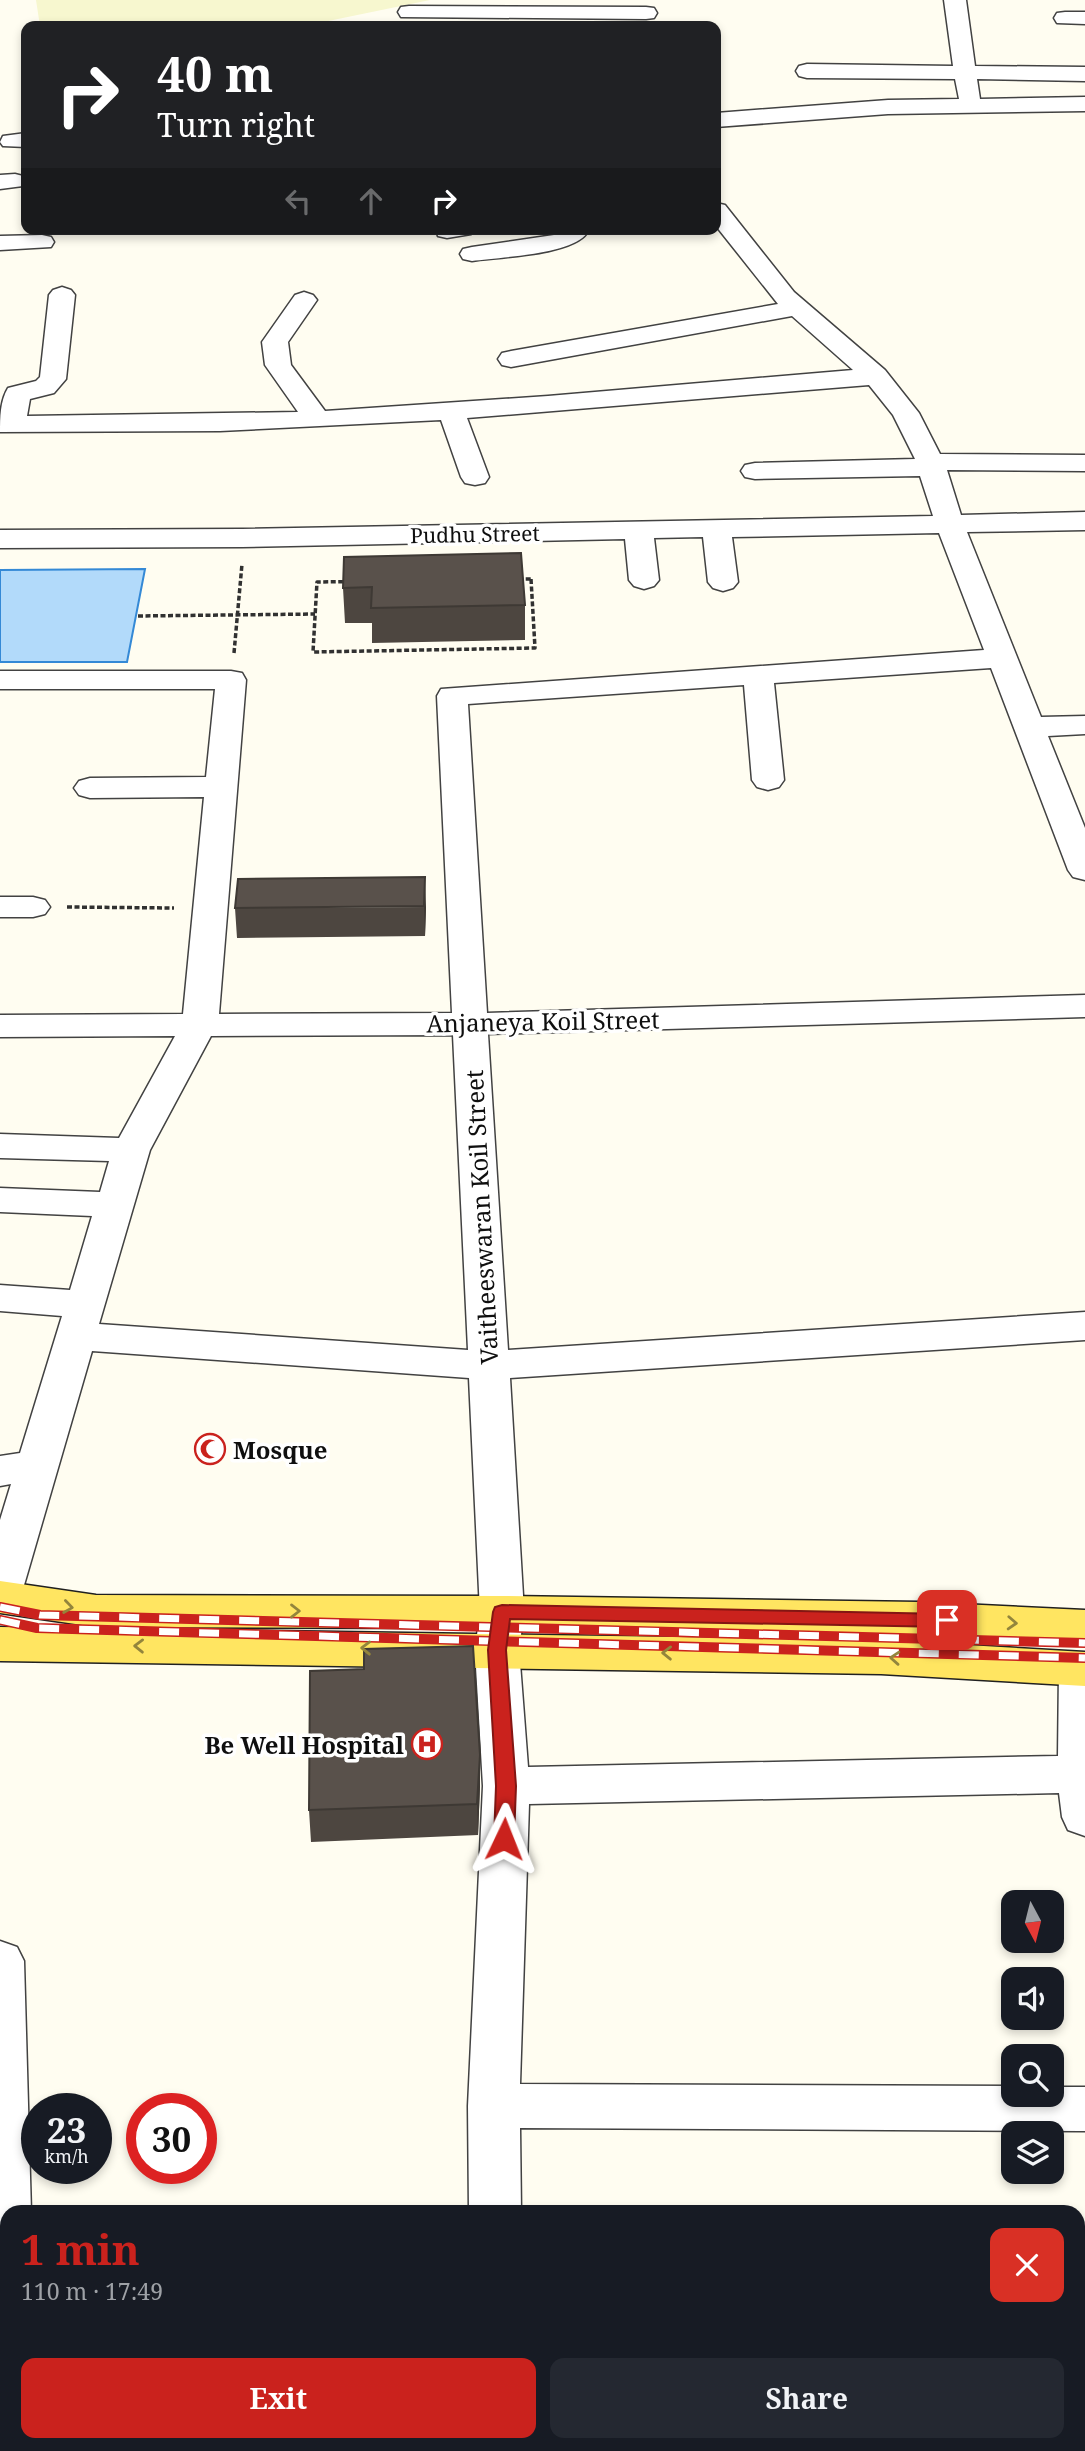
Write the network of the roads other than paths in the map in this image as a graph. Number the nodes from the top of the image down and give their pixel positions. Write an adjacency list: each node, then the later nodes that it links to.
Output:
1 (955, 0): 6 (street)
2 (409, 12): 4 (street)
3 (645, 13): 4 (street)
4 (510, 19)
5 (807, 71): 6 (street)
6 (966, 72): 7 (street); 9 (street)
7 (1085, 74)
8 (1085, 104): 9 (street)
9 (970, 106): 10 (street)
10 (721, 120)
11 (721, 216): 18 (street)
12 (572, 235): 15 (street)
13 (42, 242): 14 (street)
14 (0, 243)
15 (472, 254)
16 (62, 295): 23 (street)
17 (304, 300): 22 (street)
18 (796, 308): 19 (street); 20 (street)
19 (511, 359)
20 (876, 376): 21 (street); 25 (street)
21 (452, 413): 22 (street); 27 (street)
22 (316, 418): 23 (street)
23 (6, 424)
24 (1085, 463): 25 (street)
25 (931, 465): 26 (street); 29 (street)
26 (755, 471)
27 (475, 477)
28 (1085, 521): 29 (street, Pudhu Street)
29 (950, 524): 30 (street, Pudhu Street); 35 (street)
30 (717, 530): 31 (street, Pudhu Street); 34 (street)
31 (639, 531): 32 (street, Pudhu Street); 33 (street)
32 (0, 538)
33 (644, 580)
34 (723, 582)
35 (1002, 658): 36 (street); 39 (street)
36 (758, 675): 40 (street); 48 (street, Vaitheeswaran Koil Street)
37 (0, 680): 41 (street)
38 (1085, 725): 39 (street)
39 (1029, 727): 43 (street)
40 (768, 780)
41 (221, 787): 42 (street); 47 (street)
42 (90, 788)
43 (1085, 870)
44 (0, 907): 45 (street)
45 (33, 907)
46 (1085, 1006): 48 (street, Anjaneya Koil Street)
47 (200, 1024): 48 (street, Anjaneya Koil Street); 49 (street, Anjaneya Koil Street); 51 (street)
48 (470, 1024): 57 (street, Vaitheeswaran Koil Street)
49 (0, 1026)
50 (0, 1146): 51 (street)
51 (131, 1150): 53 (street)
52 (0, 1200): 53 (street)
53 (115, 1205): 55 (street)
54 (0, 1297): 55 (street)
55 (81, 1321): 57 (street); 58 (street)
56 (1085, 1326): 57 (street)
57 (489, 1365): 60 (street, Vaitheeswaran Koil Street)
58 (19, 1468): 59 (street)
59 (0, 1594): 60 (main road, one-way to 60)
60 (500, 1631): 61 (main road, one-way to 61); 62 (main road); 63 (street, Vaitheeswaran Koil Street)
61 (0, 1644)
62 (1084, 1655): 64 (street)
63 (506, 1786): 64 (street); 66 (street, Vaitheeswaran Koil Street)
64 (1083, 1795)
65 (0, 1961): 68 (street)
66 (494, 2105): 67 (street); 69 (street, Vaitheeswaran Koil Street)
67 (1085, 2109)
68 (5, 2205)
69 (495, 2205)

